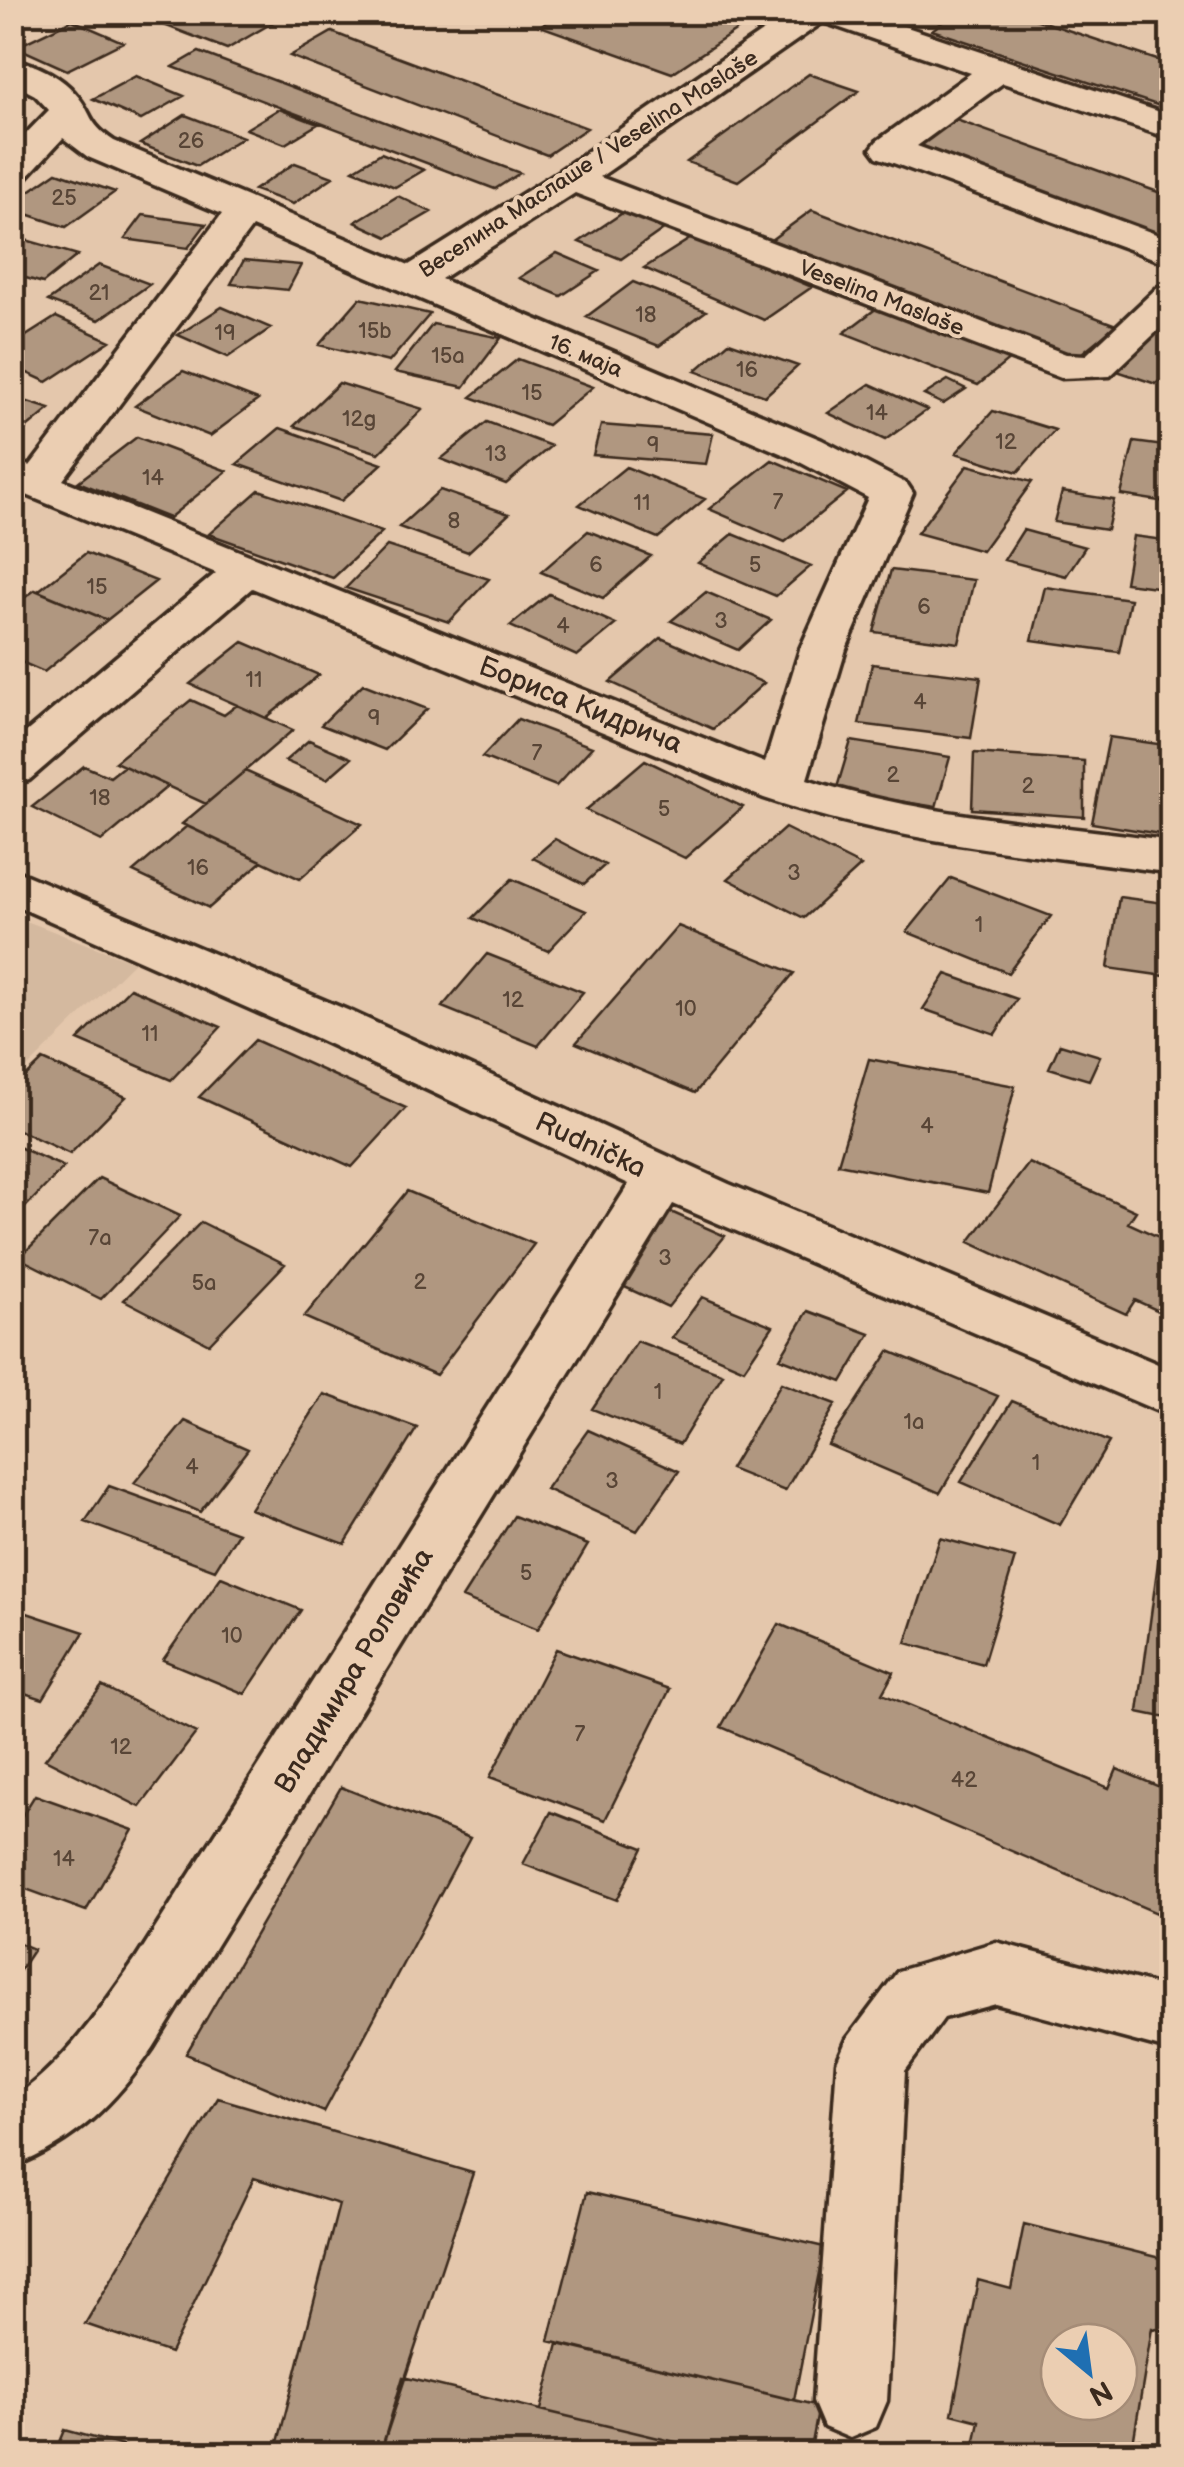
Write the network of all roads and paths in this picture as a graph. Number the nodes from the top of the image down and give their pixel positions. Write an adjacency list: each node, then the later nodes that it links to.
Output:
1 (816, 12): 8 (street, Веселина Маслаше / Veselina Maslaše)
2 (826, 12): 4 (street)
3 (12, 69): 5 (street, 16. маја)
4 (998, 70): 6 (street); 10 (street)
5 (66, 113): 7 (street); 9 (street, 16. маја)
6 (1172, 128)
7 (12, 171)
8 (572, 179): 11 (street, Веселина Маслаше / Veselina Maslaše); 12 (street, Veselina Maslaše)
9 (246, 210): 11 (street, 16. маја); 13 (street)
10 (1172, 252)
11 (411, 280): 16 (street, 16. маја)
12 (1172, 295)
13 (25, 479): 14 (street, Бориса Kидрича)
14 (246, 571): 15 (street); 16 (street, Бориса Kидрича)
15 (12, 769)
16 (782, 787): 17 (street, Бориса Kидрича)
17 (1172, 857)
18 (12, 886): 19 (street, Rudnička)
19 (662, 1176): 20 (street, Rudnička); 22 (street, Владимира Роловића)
20 (1172, 1395)
21 (1172, 2020): 23 (street)
22 (12, 2134)
23 (850, 2401)

